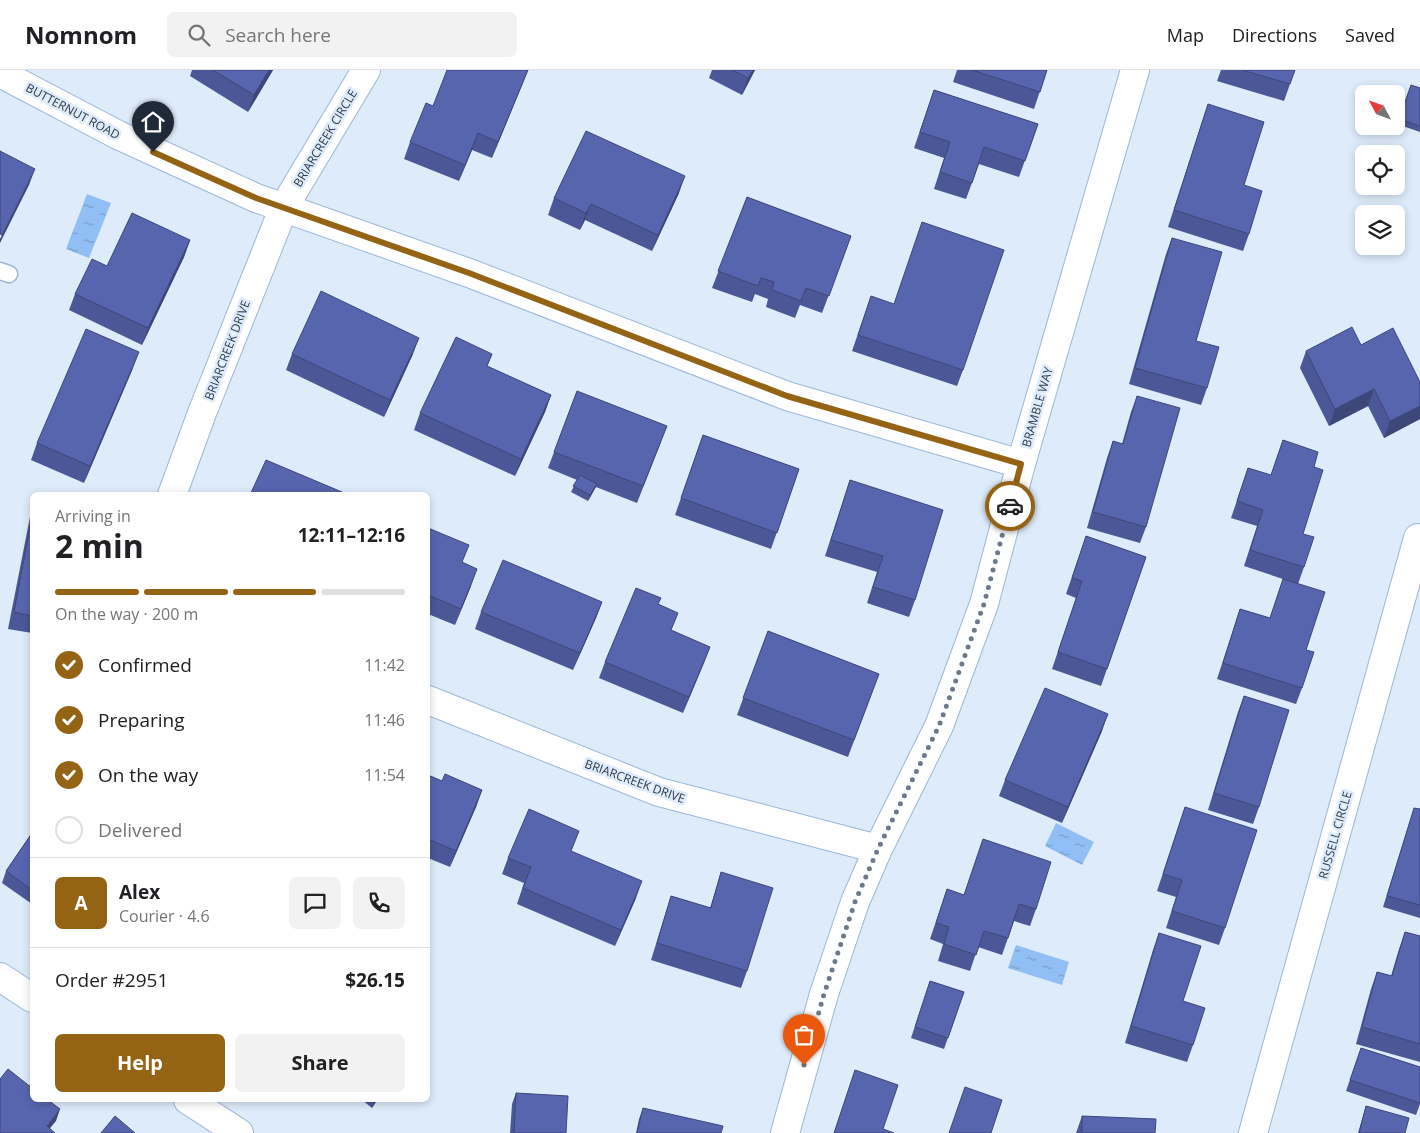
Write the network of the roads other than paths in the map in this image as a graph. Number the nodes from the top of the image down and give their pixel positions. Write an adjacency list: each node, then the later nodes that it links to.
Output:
1 (366, 70): 4 (street, BRIARCREEK CIRCLE)
2 (1135, 70): 5 (street, BRAMBLE WAY)
3 (0, 73): 4 (street, BUTTERNUT ROAD)
4 (284, 207): 5 (street, BUTTERNUT ROAD); 6 (street, BRIARCREEK DRIVE)
5 (1021, 464): 9 (street, BRAMBLE WAY)
6 (173, 492)
7 (1418, 538): 15 (street, RUSSELL CIRCLE)
8 (430, 701): 9 (street, BRIARCREEK DRIVE)
9 (878, 849): 14 (street, BRAMBLE WAY)
10 (0, 977): 11 (street)
11 (30, 997)
12 (191, 1102): 13 (street)
13 (239, 1133)
14 (785, 1133)
15 (1253, 1133)

